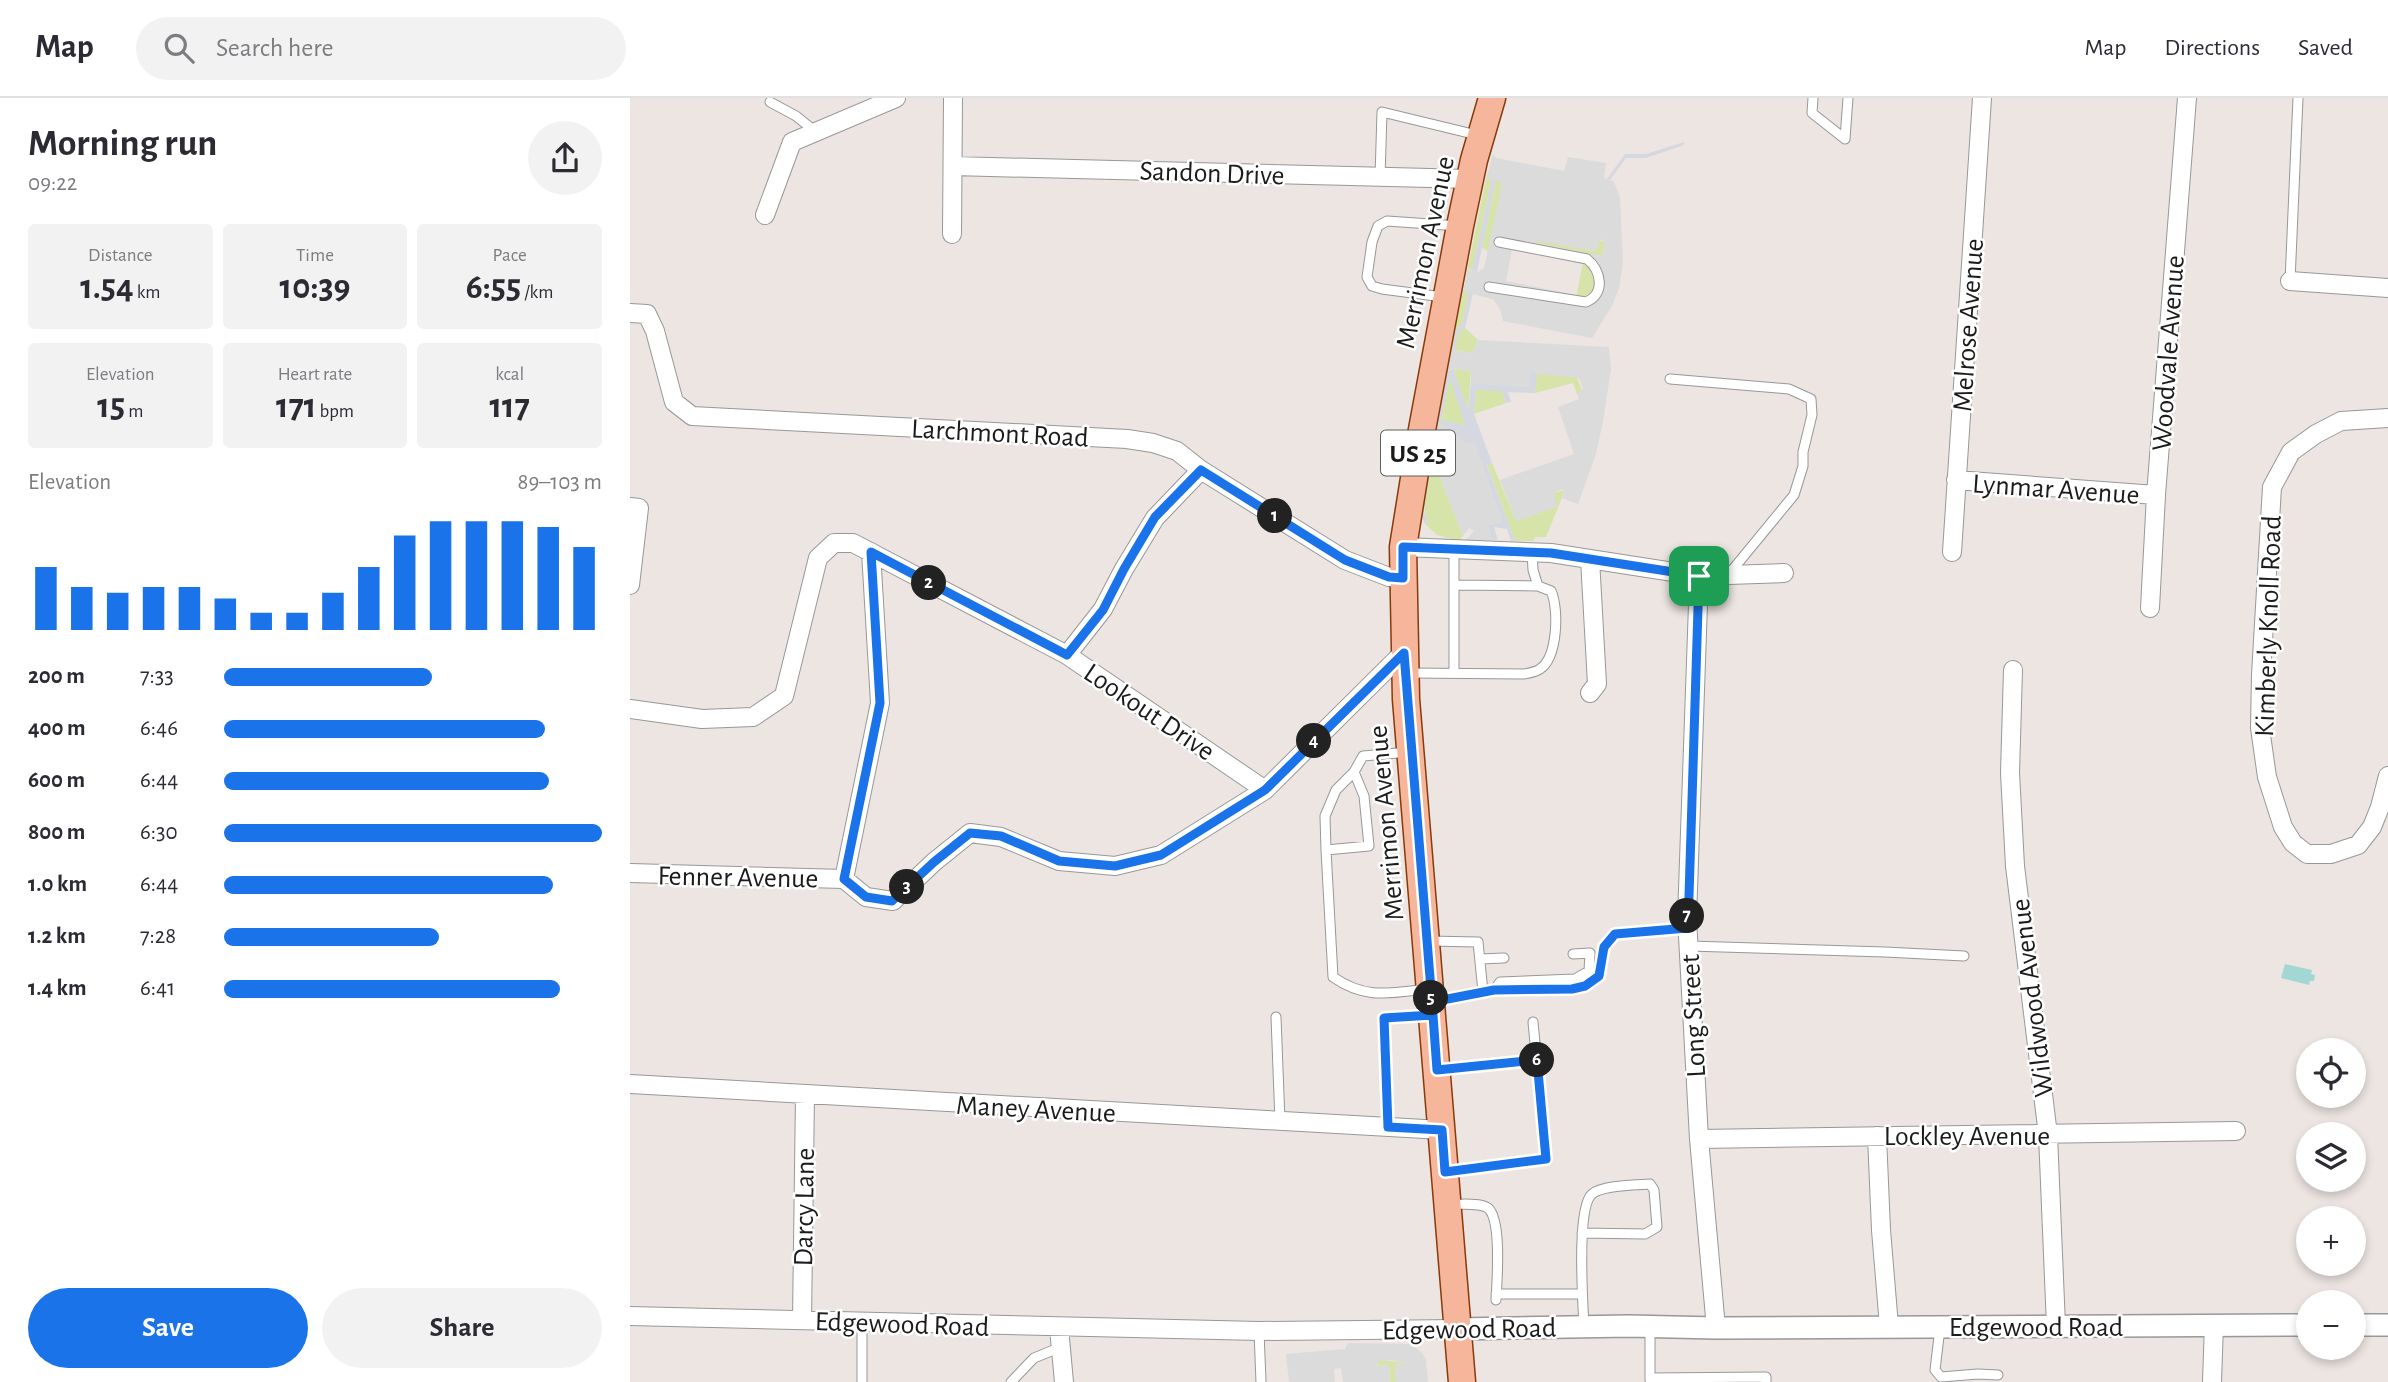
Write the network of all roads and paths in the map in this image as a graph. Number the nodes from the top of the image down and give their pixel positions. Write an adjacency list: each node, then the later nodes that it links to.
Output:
1 (896, 98): 10 (street)
2 (953, 98): 12 (street)
3 (1492, 98): 11 (main road, Merrimon Avenue / US 25)
4 (1813, 98): 5 (lane)
5 (1848, 98)
6 (1982, 98): 27 (street, Melrose Avenue)
7 (2187, 98): 28 (street, Woodvale Avenue)
8 (2298, 98): 19 (lane)
9 (770, 102): 10 (lane)
10 (816, 132): 15 (street)
11 (1481, 136): 13 (lane); 14 (main road, Merrimon Avenue / US 25)
12 (953, 166): 13 (street, Sandon Drive); 17 (street)
13 (1380, 177): 14 (street, Sandon Drive)
14 (1470, 179): 16 (main road, Merrimon Avenue / US 25)
15 (765, 215)
16 (1460, 226): 22 (main road, Merrimon Avenue / US 25); 22 (lane)
17 (953, 234)
18 (1499, 242): 20 (lane)
19 (2290, 281): 21 (street)
20 (1489, 286)
21 (2388, 288)
22 (1446, 297): 30 (main road, Merrimon Avenue / US 25)
23 (630, 313): 26 (street, Larchmont Road)
24 (1670, 379): 37 (lane)
25 (2388, 418): 52 (street, Kimberly Knoll Road)
26 (1201, 470): 39 (street, Larchmont Road); 44 (street)
27 (1956, 480): 28 (street, Lynmar Avenue); 34 (street, Melrose Avenue)
28 (2156, 495): 43 (street, Woodvale Avenue)
29 (630, 507): 40 (street)
30 (1403, 547): 31 (street); 39 (main road, Merrimon Avenue / US 25)
31 (1454, 549): 33 (street); 41 (lane)
32 (871, 552): 44 (street, Lookout Drive); 49 (street, Lookout Drive); 56 (street)
33 (1532, 552): 35 (street); 42 (lane)
34 (1952, 552)
35 (1590, 559): 38 (street); 48 (street)
36 (1784, 573): 37 (street)
37 (1727, 575): 38 (street)
38 (1699, 576): 57 (street, Long Street)
39 (1403, 578): 45 (main road, Merrimon Avenue / US 25)
40 (630, 585)
41 (1454, 585): 42 (lane); 47 (lane)
42 (1538, 586): 47 (lane)
43 (2150, 608)
44 (1067, 655): 53 (street, Lookout Drive)
45 (1404, 663): 47 (lane); 50 (main road, Merrimon Avenue / US 25); 53 (street, Fenner Avenue)
46 (2013, 670): 76 (street, Wildwood Avenue)
47 (1454, 673)
48 (1590, 693)
49 (630, 709)
50 (1410, 752): 51 (lane); 58 (main road, Merrimon Avenue / US 25)
51 (1354, 772): 54 (lane); 54 (lane)
52 (2388, 776)
53 (1265, 790): 56 (street, Fenner Avenue)
54 (1326, 850): 65 (lane)
55 (630, 873): 56 (street, Fenner Avenue)
56 (844, 879)
57 (1688, 937): 60 (lane); 63 (lane); 78 (street, Long Street)
58 (1427, 941): 62 (lane); 65 (main road, Merrimon Avenue / US 25)
59 (1573, 954): 63 (lane)
60 (1964, 957)
61 (1504, 958): 62 (lane)
62 (1480, 959): 64 (lane)
63 (1494, 990): 64 (lane)
64 (1483, 992): 65 (lane)
65 (1432, 1002): 69 (main road, Merrimon Avenue / US 25); 73 (lane)
66 (1276, 1017): 72 (lane)
67 (1533, 1023): 68 (lane)
68 (1537, 1060): 69 (lane); 79 (lane)
69 (1437, 1070): 74 (main road, Merrimon Avenue / US 25)
70 (630, 1084): 71 (street, Maney Avenue)
71 (805, 1095): 72 (street, Maney Avenue); 84 (street, Darcy Lane)
72 (1280, 1122): 73 (street, Maney Avenue)
73 (1388, 1127): 74 (street, Maney Avenue)
74 (1442, 1130): 79 (main road, Merrimon Avenue / US 25)
75 (2236, 1131): 76 (street, Lockley Avenue)
76 (2048, 1135): 77 (street, Lockley Avenue); 94 (street, Wildwood Avenue)
77 (1877, 1136): 78 (street, Lockley Avenue); 92 (street)
78 (1699, 1139): 96 (street, Long Street)
79 (1445, 1172): 80 (main road, Merrimon Avenue / US 25)
80 (1448, 1204): 82 (lane); 97 (main road, Merrimon Avenue / US 25)
81 (1582, 1233): 81 (lane); 82 (lane)
82 (1582, 1294): 90 (lane)
83 (630, 1316): 84 (street, Edgewood Road)
84 (802, 1320): 85 (street, Edgewood Road)
85 (862, 1322): 95 (street, Edgewood Road); 102 (lane)
86 (2214, 1324): 87 (street, Edgewood Road); 94 (street, Edgewood Road); 108 (street)
87 (2296, 1325)
88 (2366, 1325): 89 (street)
89 (2388, 1325)
90 (1584, 1326): 91 (street, Edgewood Road); 97 (street, Edgewood Road)
91 (1650, 1326): 96 (street, Edgewood Road); 101 (lane)
92 (1889, 1326): 93 (street, Edgewood Road); 96 (street, Edgewood Road)
93 (1940, 1326): 94 (street, Edgewood Road); 100 (lane)
94 (2056, 1326)
95 (1059, 1328): 98 (street, Edgewood Road); 99 (street)
96 (1716, 1328)
97 (1458, 1329): 98 (street, Edgewood Road); 106 (main road, Merrimon Avenue / US 25)
98 (1259, 1331): 105 (lane)
99 (1061, 1347): 103 (lane); 104 (street)
100 (1998, 1375)
101 (1650, 1380): 107 (lane)
102 (862, 1382)
103 (1011, 1382)
104 (1064, 1382)
105 (1261, 1382)
106 (1462, 1382)
107 (1766, 1382)
108 (2212, 1382)

